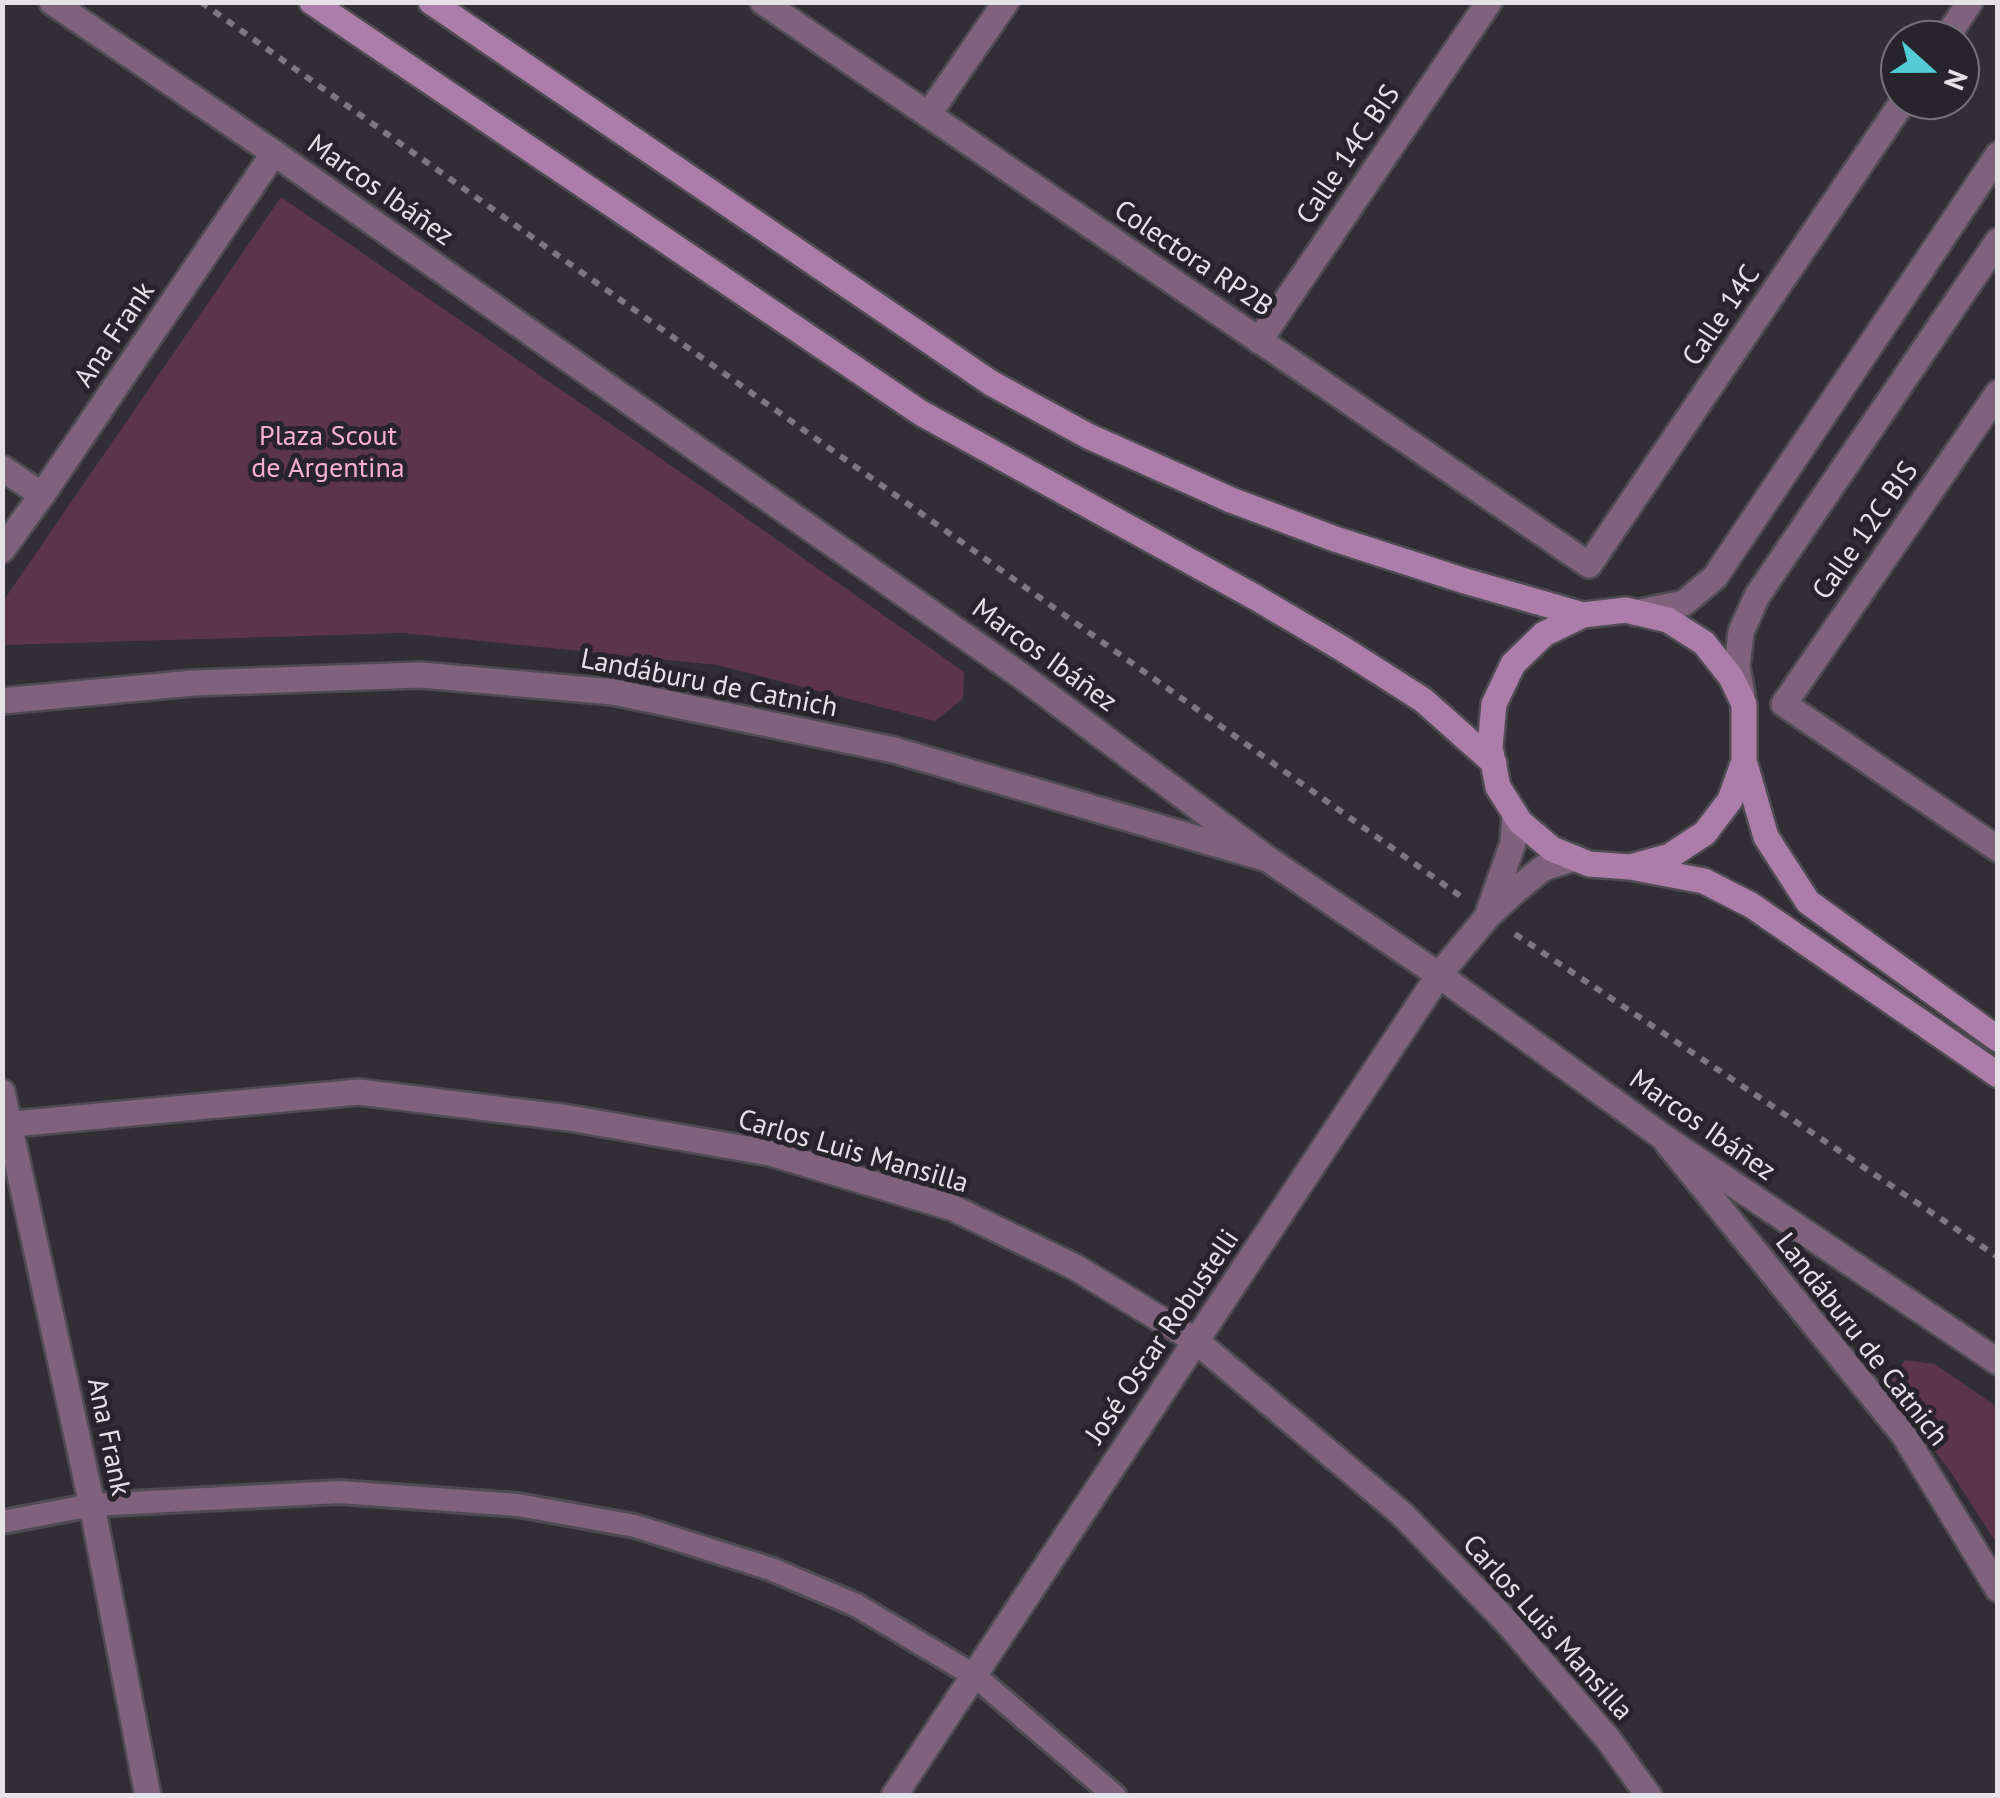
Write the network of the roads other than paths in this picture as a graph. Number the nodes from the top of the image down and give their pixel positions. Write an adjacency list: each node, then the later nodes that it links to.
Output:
1 (52, 2): 9 (street, Marcos Ibáñez)
2 (312, 2): 23 (main road)
3 (430, 2): 19 (main road)
4 (763, 2): 7 (street, Colectora RP2B)
5 (1006, 2): 7 (street)
6 (1490, 2): 12 (street, Calle 14C BIS)
7 (928, 115): 12 (street, Colectora RP2B)
8 (1890, 120): 17 (street, Calle 14C)
9 (274, 153): 15 (street, Ana Frank); 27 (street, Marcos Ibáñez)
10 (1998, 155): 18 (street)
11 (1998, 241): 21 (street)
12 (1259, 340): 17 (street, Colectora RP2B)
13 (1998, 393): 25 (street, Calle 12C BIS)
14 (2, 468): 15 (street)
15 (42, 496): 16 (street, Ana Frank)
16 (2, 550)
17 (1588, 566)
18 (1635, 612): 19 (main road); 21 (main road)
19 (1582, 615): 23 (main road)
20 (2, 702): 27 (street, Landáburu de Catnich)
21 (1744, 704): 22 (main road)
22 (1744, 761): 28 (main road); 31 (main road)
23 (1494, 763): 24 (main road)
24 (1515, 814): 26 (main road); 29 (street)
25 (1998, 848)
26 (1575, 858): 28 (main road); 29 (street)
27 (1269, 860): 30 (street, Marcos Ibáñez)
28 (1630, 867): 32 (main road)
29 (1488, 916): 30 (street, José Oscar Robustelli)
30 (1439, 975): 35 (street, Marcos Ibáñez); 36 (street, José Oscar Robustelli)
31 (1998, 1038)
32 (1998, 1075)
33 (2, 1092): 34 (street, Ana Frank)
34 (6, 1124): 36 (street, Carlos Luis Mansilla); 38 (street, Ana Frank)
35 (1663, 1138): 37 (street, Marcos Ibáñez); 40 (street, Landáburu de Catnich)
36 (1196, 1341): 41 (street, José Oscar Robustelli); 45 (street, Carlos Luis Mansilla)
37 (1998, 1362)
38 (92, 1506): 39 (lane); 41 (lane); 42 (street, Ana Frank)
39 (2, 1522)
40 (1998, 1590)
41 (974, 1676): 43 (street, José Oscar Robustelli); 44 (lane)
42 (148, 1796)
43 (894, 1796)
44 (1114, 1796)
45 (1649, 1796)

